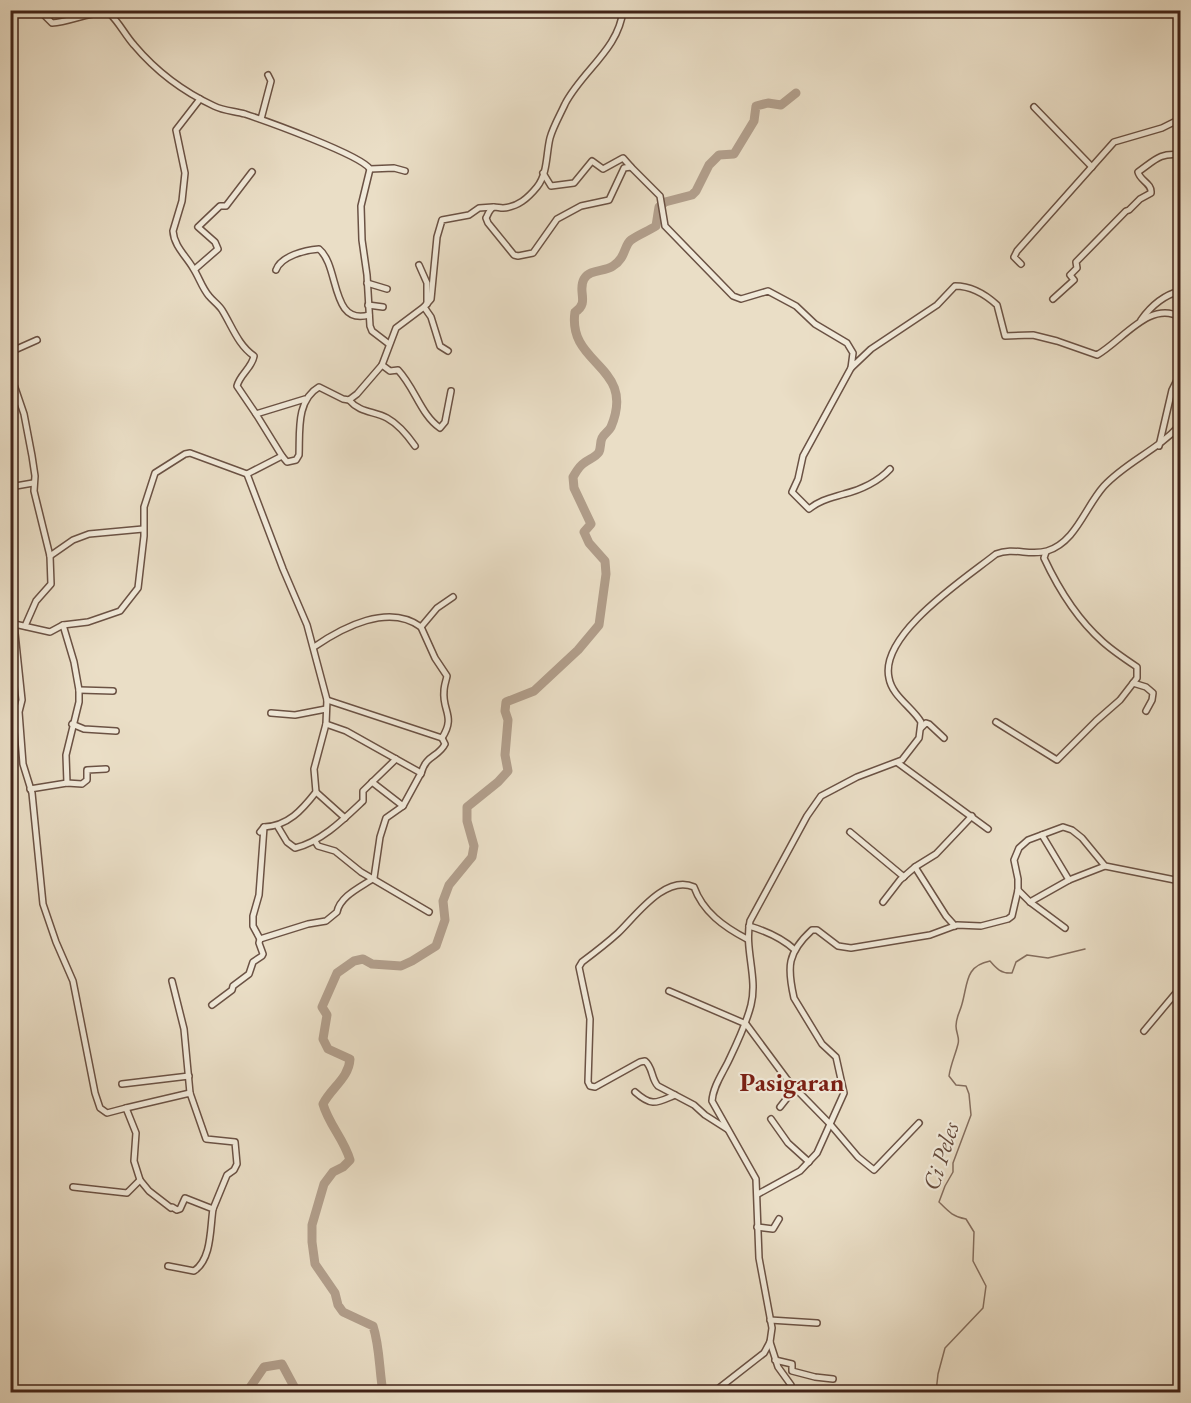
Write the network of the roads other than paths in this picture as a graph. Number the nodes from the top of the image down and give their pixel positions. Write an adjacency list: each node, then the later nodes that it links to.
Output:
1 (39, 10): 4 (street)
2 (623, 10): 14 (street)
3 (268, 75): 7 (street)
4 (200, 99): 7 (street); 18 (street)
5 (1034, 107): 10 (street)
6 (1180, 118): 10 (street)
7 (261, 119): 11 (street)
8 (1180, 155): 23 (street)
9 (631, 167): 14 (street); 15 (street); 35 (street)
10 (1092, 168): 16 (street)
11 (370, 170): 12 (street); 20 (street)
12 (405, 171)
13 (252, 172): 18 (street)
14 (543, 173): 15 (street)
15 (493, 207): 25 (street)
16 (1022, 264)
17 (419, 265): 25 (street)
18 (195, 269): 41 (street)
19 (276, 270): 27 (street)
20 (367, 284): 21 (street); 24 (street)
21 (387, 289)
22 (1180, 291): 29 (street)
23 (1053, 299)
24 (368, 305): 26 (street); 27 (street)
25 (426, 305): 31 (street); 32 (street)
26 (382, 307)
27 (369, 315): 31 (street)
28 (1180, 317): 29 (street)
29 (1138, 323): 35 (street)
30 (37, 340): 33 (street)
31 (389, 344): 34 (street)
32 (448, 351)
33 (10, 352)
34 (381, 365): 38 (street); 40 (street)
35 (851, 368): 46 (street)
36 (10, 373): 48 (street)
37 (1180, 374): 44 (street)
38 (451, 391)
39 (305, 399): 40 (street); 41 (street); 45 (street)
40 (349, 400): 43 (street)
41 (256, 414): 45 (street)
42 (1180, 425): 44 (street)
43 (415, 446)
44 (1159, 446): 51 (street)
45 (282, 456): 47 (street)
46 (890, 469)
47 (247, 474): 50 (street); 58 (street)
48 (33, 483): 49 (street); 52 (street)
49 (10, 487)
50 (143, 529): 52 (street); 55 (street)
51 (1046, 552): 61 (street); 71 (street)
52 (50, 556): 56 (street)
53 (453, 597): 57 (street)
54 (12, 623): 56 (street); 59 (street)
55 (63, 625): 56 (street); 62 (street)
56 (25, 627)
57 (421, 627): 58 (street); 73 (street)
58 (314, 647): 64 (street)
59 (18, 659): 60 (street); 81 (street)
60 (10, 660)
61 (1133, 683): 66 (street); 68 (street)
62 (79, 690): 63 (street); 69 (street)
63 (113, 691)
64 (327, 700): 65 (street); 73 (street)
65 (326, 709): 67 (street); 70 (street)
66 (1146, 711)
67 (271, 713)
68 (996, 722)
69 (72, 724): 72 (street); 80 (street)
70 (326, 724): 75 (street); 82 (street)
71 (921, 728): 74 (street); 76 (street)
72 (116, 731)
73 (442, 738): 78 (street)
74 (944, 738)
75 (396, 759): 78 (street); 79 (street)
76 (898, 763): 84 (street); 101 (street)
77 (106, 769): 80 (street)
78 (421, 774): 83 (street)
79 (372, 782): 83 (street); 85 (street)
80 (67, 783): 81 (street)
81 (30, 789): 120 (street)
82 (316, 792): 85 (street); 86 (street)
83 (404, 806): 94 (street)
84 (972, 816): 87 (street); 92 (street)
85 (345, 818): 90 (street)
86 (278, 827): 90 (street); 104 (street)
87 (988, 829)
88 (849, 832): 93 (street)
89 (1042, 836): 91 (street); 95 (street); 97 (street)
90 (315, 841): 94 (street)
91 (1105, 866): 95 (street); 96 (street)
92 (915, 867): 93 (street); 102 (street)
93 (903, 877): 98 (street)
94 (374, 878): 100 (street); 104 (street)
95 (1070, 880): 99 (street)
96 (1180, 880)
97 (1018, 890): 99 (street); 102 (street)
98 (883, 902)
99 (1030, 902): 103 (street)
100 (429, 912)
101 (749, 926): 105 (street); 106 (street)
102 (955, 926): 106 (street)
103 (1065, 928)
104 (260, 939): 110 (street)
105 (747, 939): 111 (street); 118 (street)
106 (795, 950): 123 (street)
107 (172, 981): 113 (street)
108 (1180, 988): 112 (street)
109 (669, 991): 111 (street)
110 (212, 1005)
111 (746, 1024): 115 (street); 124 (street)
112 (1144, 1031)
113 (189, 1076): 114 (street); 117 (street)
114 (122, 1084)
115 (795, 1088): 119 (street); 123 (street)
116 (636, 1092): 118 (street)
117 (190, 1093): 120 (street); 129 (street)
118 (675, 1095): 124 (street)
119 (780, 1107)
120 (126, 1108): 126 (street)
121 (771, 1119): 125 (street)
122 (919, 1123): 123 (street)
123 (830, 1124): 125 (street)
124 (728, 1130): 128 (street)
125 (809, 1162): 128 (street)
126 (140, 1180): 127 (street); 129 (street)
127 (73, 1187)
128 (758, 1194): 131 (street)
129 (213, 1209): 132 (street)
130 (779, 1219): 131 (street)
131 (757, 1227): 133 (street)
132 (168, 1266)
133 (770, 1320): 134 (street); 135 (street)
134 (817, 1323)
135 (770, 1342): 136 (street); 139 (street)
136 (775, 1360): 137 (street); 140 (street)
137 (833, 1379)
138 (1180, 1384): 141 (street)
139 (714, 1392)
140 (792, 1392)
141 (1174, 1392)

